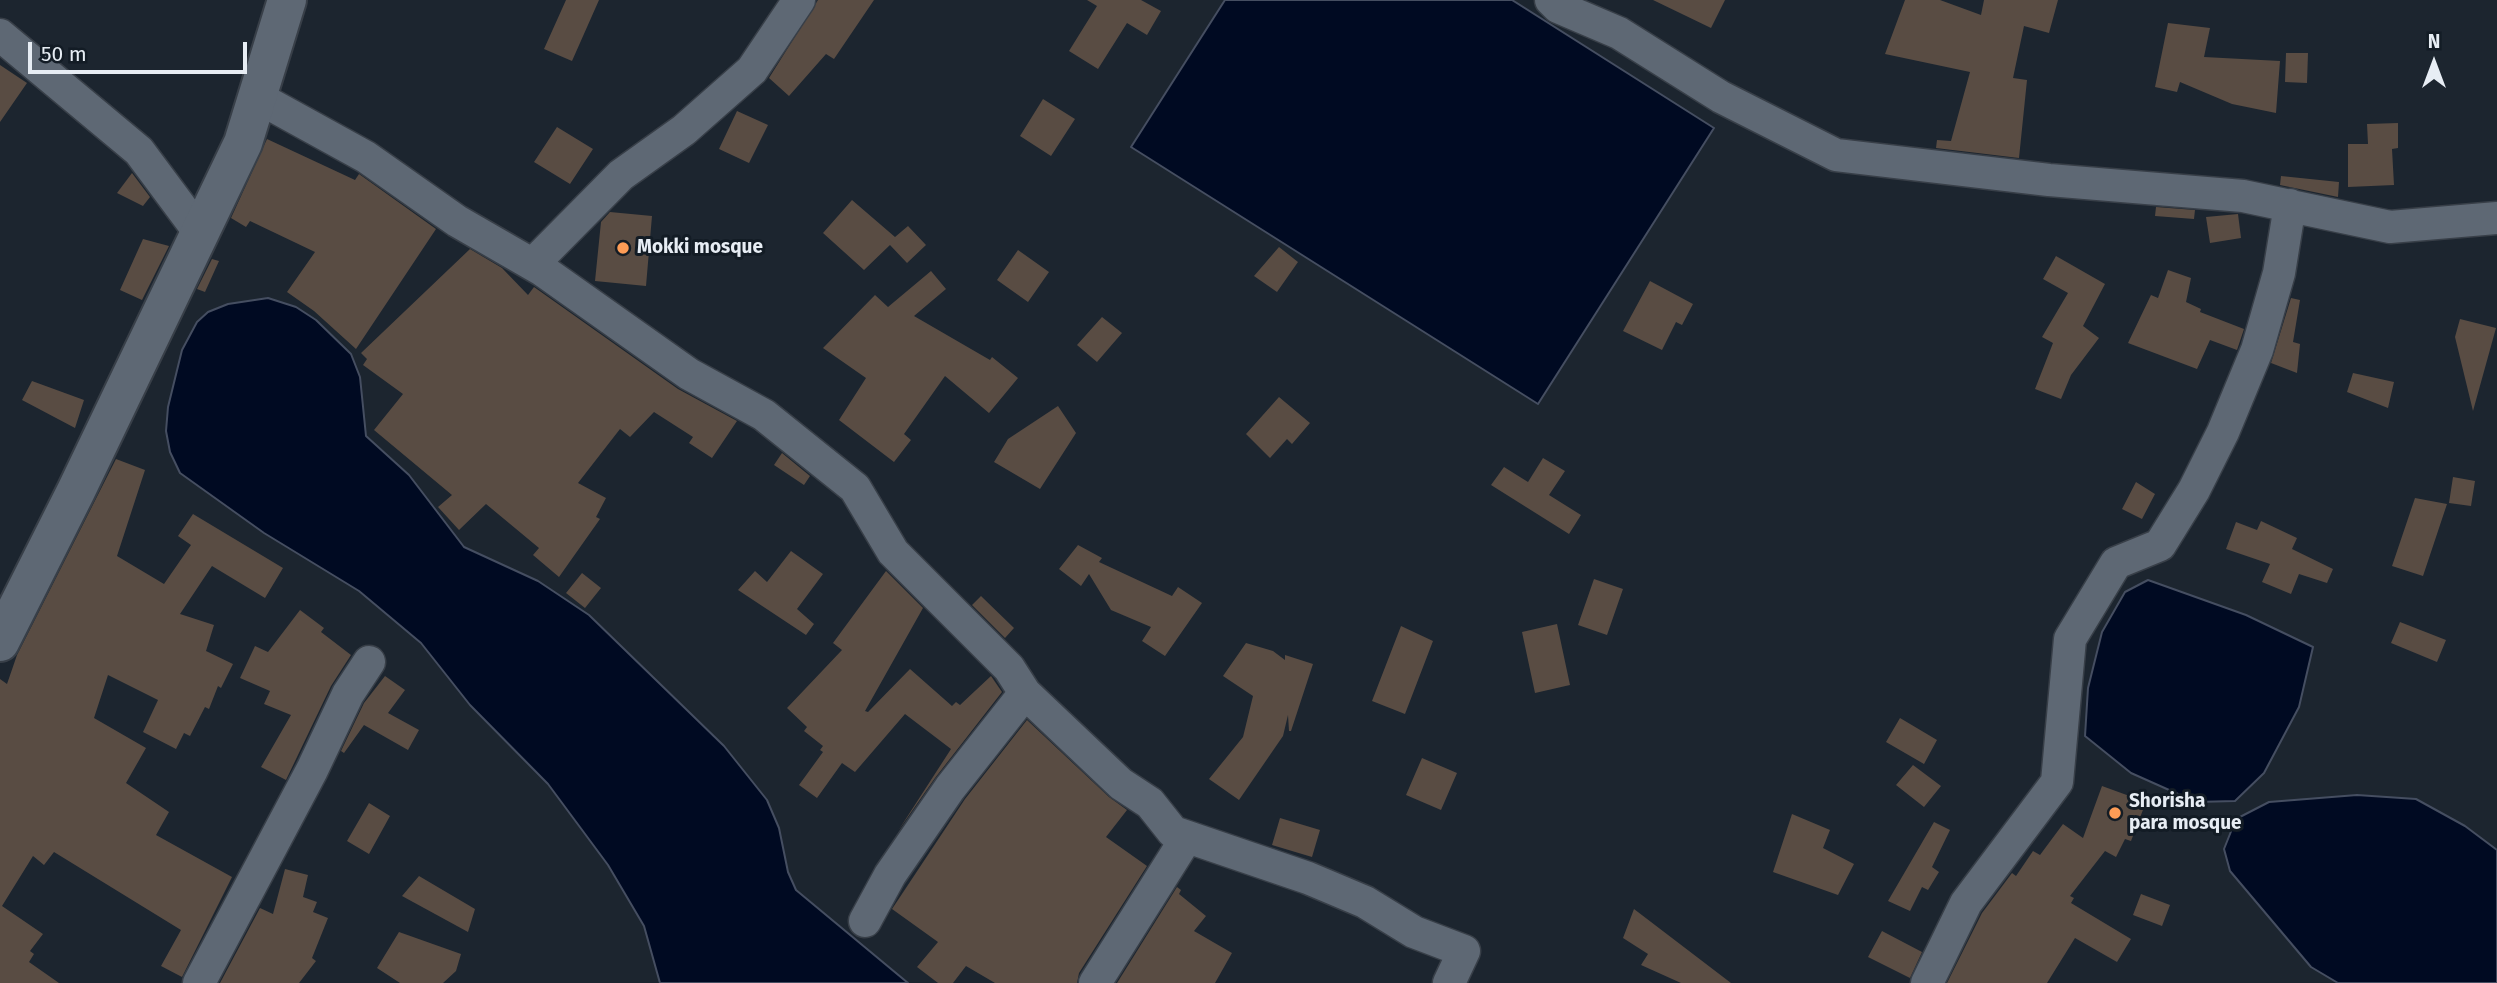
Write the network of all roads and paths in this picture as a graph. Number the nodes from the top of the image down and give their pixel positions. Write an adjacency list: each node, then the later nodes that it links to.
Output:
1 (287, 0): 5 (street)
2 (799, 0): 9 (street)
3 (1551, 0): 6 (street)
4 (0, 35): 8 (street)
5 (257, 97): 8 (street); 9 (street)
6 (2290, 205): 7 (street); 18 (street)
7 (2497, 218)
8 (200, 233): 10 (street)
9 (533, 264): 12 (street)
10 (0, 642)
11 (369, 662): 15 (street)
12 (1025, 693): 13 (street); 14 (street)
13 (1187, 837): 16 (street); 17 (street)
14 (865, 921)
15 (199, 983)
16 (1095, 983)
17 (1449, 983)
18 (1927, 983)

